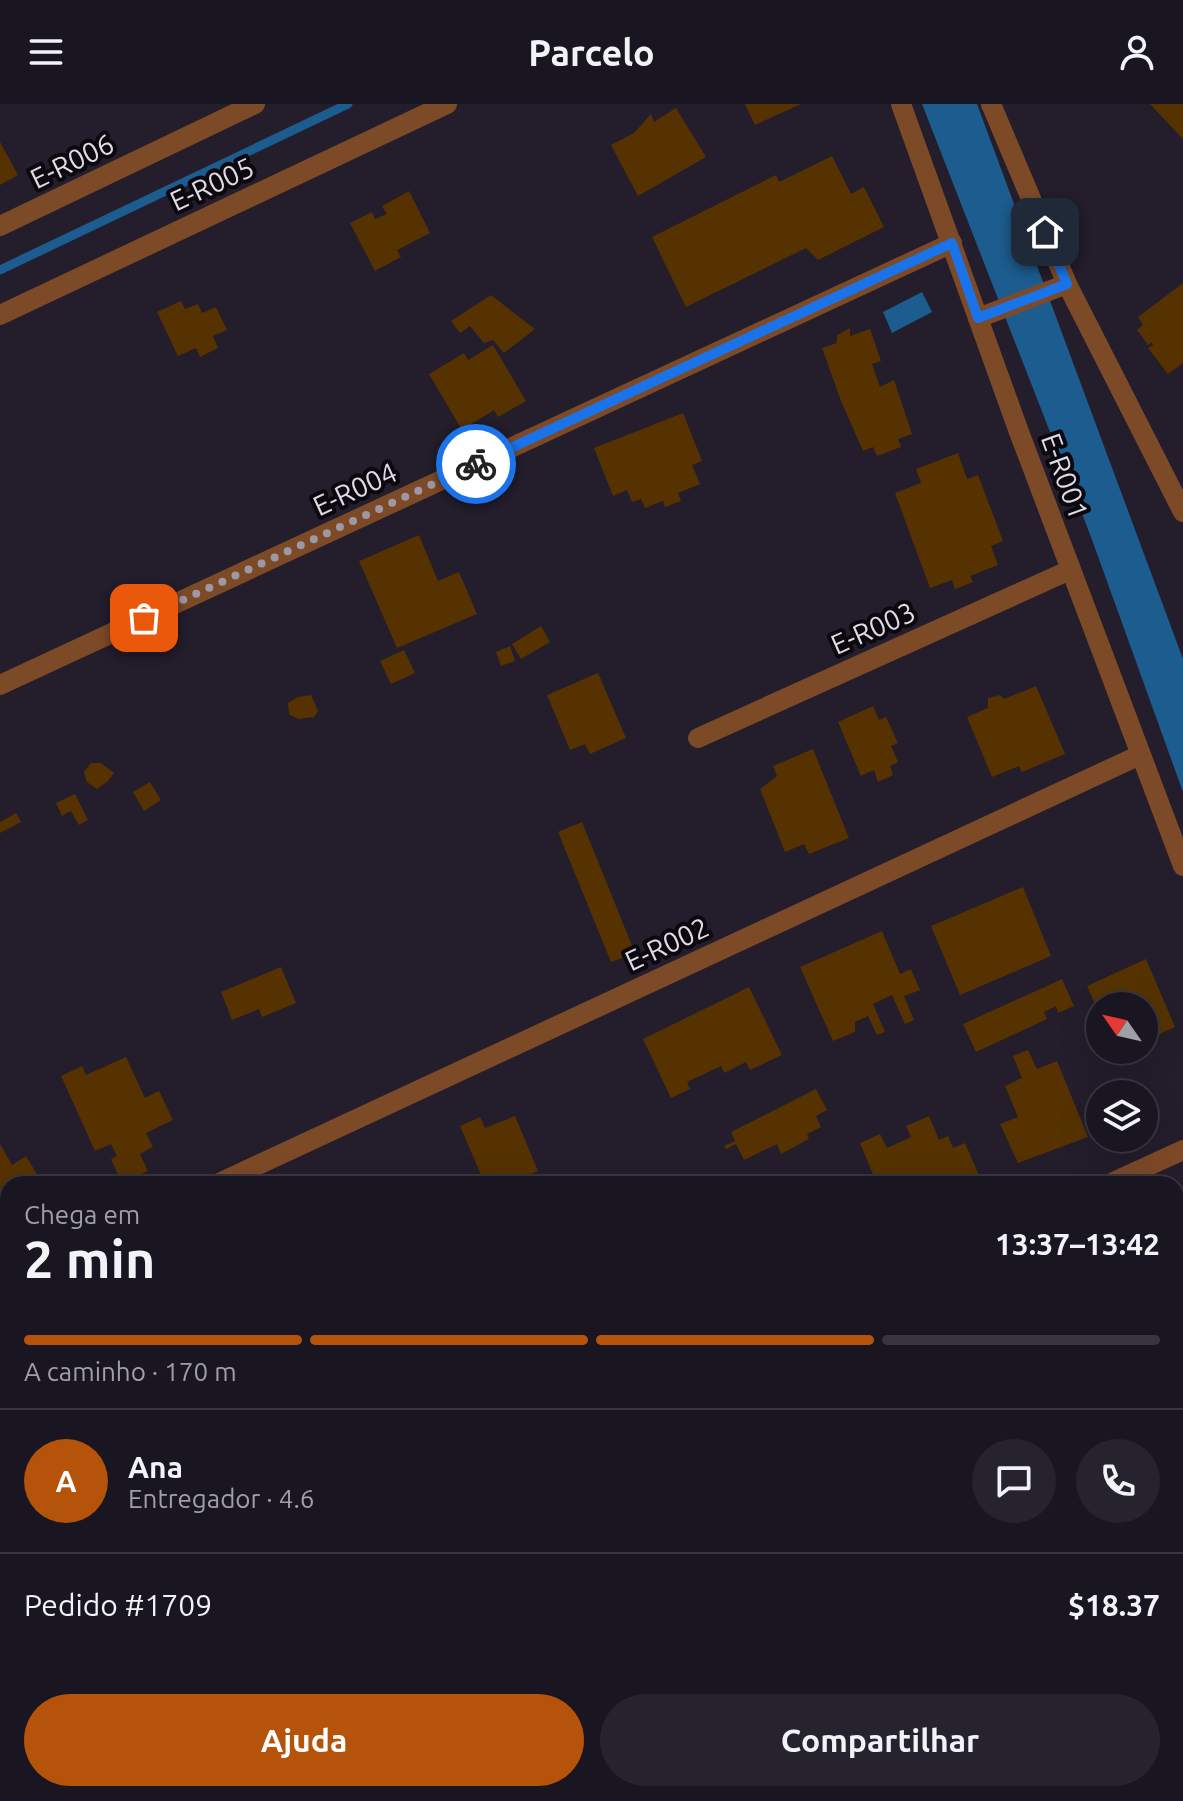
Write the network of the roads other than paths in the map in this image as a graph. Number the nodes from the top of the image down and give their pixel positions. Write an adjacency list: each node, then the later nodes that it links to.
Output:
1 (255, 104): 5 (street, E-R006)
2 (447, 104): 8 (street, E-R005)
3 (901, 104): 6 (street, E-R001)
4 (991, 104): 7 (street)
5 (0, 226)
6 (952, 243): 9 (street, E-R001); 12 (street, E-R004)
7 (1067, 284): 9 (street); 10 (street)
8 (0, 315)
9 (978, 318): 11 (street, E-R001)
10 (1183, 512)
11 (1070, 570): 13 (street, E-R003); 14 (street, E-R001)
12 (0, 685)
13 (698, 738)
14 (1140, 755): 15 (street, E-R001); 17 (street, E-R002)
15 (1183, 866)
16 (1183, 1150): 18 (street)
17 (234, 1176)
18 (1126, 1176)

